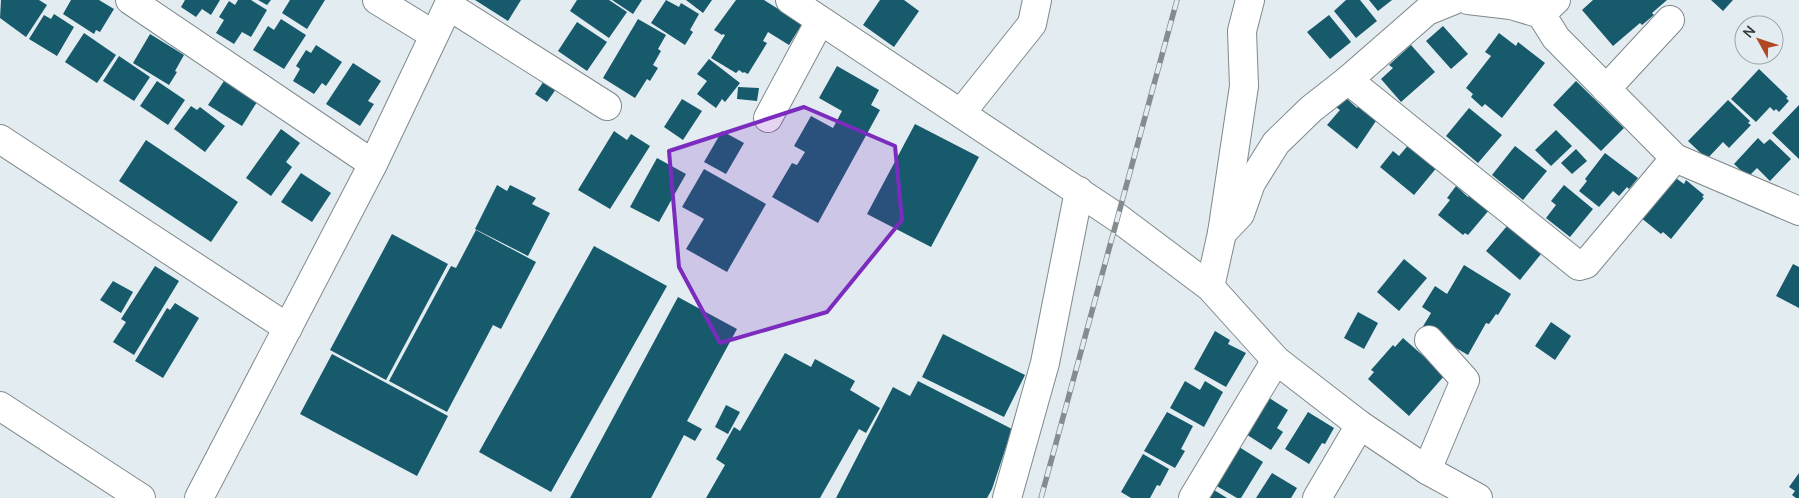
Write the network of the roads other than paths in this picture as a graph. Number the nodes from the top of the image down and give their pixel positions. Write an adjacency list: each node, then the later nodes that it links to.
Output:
1 (130, 0): 21 (street)
2 (377, 0): 13 (street)
3 (790, 0): 12 (street)
4 (1037, 0): 17 (street)
5 (1250, 0): 24 (street)
6 (1454, 0): 9 (street)
7 (1468, 0): 10 (street)
8 (450, 3): 13 (street); 16 (street)
9 (1426, 5): 14 (street)
10 (1549, 7): 15 (street)
11 (1670, 20): 15 (street)
12 (820, 21): 17 (street); 18 (street)
13 (434, 36): 21 (street)
14 (1348, 80): 20 (street); 24 (street)
15 (1606, 89): 20 (street)
16 (607, 106)
17 (961, 113): 22 (street)
18 (768, 118)
19 (0, 139): 26 (street)
20 (1675, 158): 23 (street)
21 (373, 164): 26 (street)
22 (1079, 191): 25 (street); 34 (street)
23 (1799, 211)
24 (1222, 233): 25 (street)
25 (1210, 287): 28 (street)
26 (288, 328): 33 (street)
27 (1429, 340): 31 (street)
28 (1276, 360): 30 (street); 35 (street)
29 (0, 406): 32 (street)
30 (1360, 425): 31 (street); 36 (street)
31 (1427, 470): 37 (street)
32 (141, 498)
33 (199, 498)
34 (1007, 498)
35 (1193, 498)
36 (1317, 498)
37 (1478, 498)

